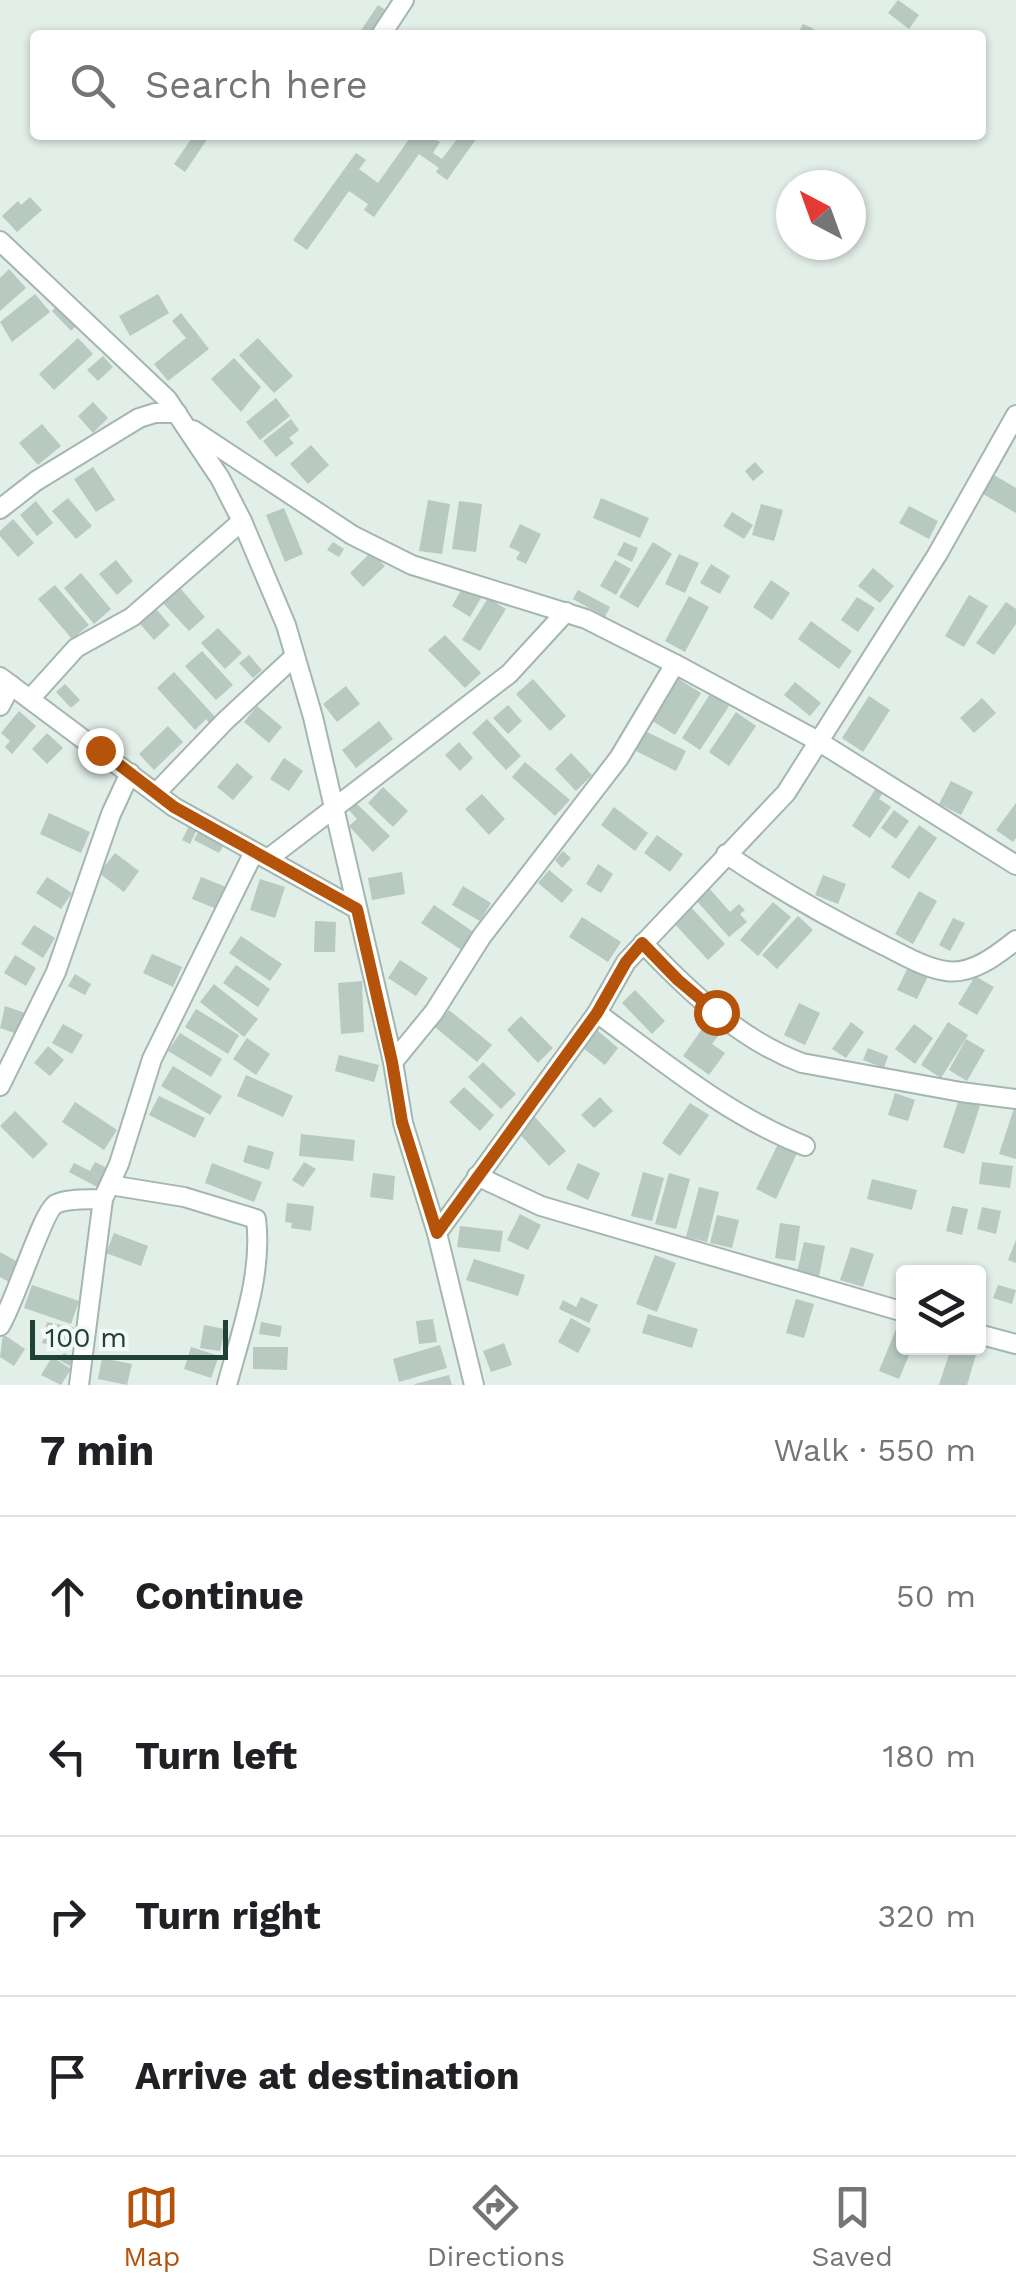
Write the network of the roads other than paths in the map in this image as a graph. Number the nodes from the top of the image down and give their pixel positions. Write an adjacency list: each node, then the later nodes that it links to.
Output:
1 (404, 0): 2 (street)
2 (385, 30)
3 (0, 241): 5 (street)
4 (1016, 414): 14 (street)
5 (181, 419): 6 (street); 7 (street); 8 (street)
6 (0, 508)
7 (242, 521): 9 (street); 12 (street)
8 (566, 612): 10 (street); 17 (street)
9 (295, 656): 16 (street); 17 (street)
10 (676, 664): 14 (street); 25 (street)
11 (6, 681): 12 (street); 13 (street)
12 (30, 699): 15 (street)
13 (0, 706)
14 (818, 741): 18 (street); 20 (street)
15 (130, 773): 16 (street); 26 (street)
16 (156, 793): 19 (street)
17 (333, 810): 19 (street); 21 (street)
18 (726, 854): 22 (street); 23 (street)
19 (261, 855): 21 (street); 30 (street)
20 (1016, 865)
21 (357, 909): 25 (street)
22 (1016, 940)
23 (642, 943): 24 (street); 27 (street)
24 (597, 1013): 28 (street); 29 (street)
25 (392, 1062): 31 (street)
26 (0, 1086)
27 (1016, 1099)
28 (805, 1146)
29 (478, 1176): 31 (street); 32 (street)
30 (107, 1192): 33 (street); 36 (street); 37 (street)
31 (437, 1233): 38 (street)
32 (896, 1310)
33 (0, 1326)
34 (986, 1336): 35 (street)
35 (1016, 1344)
36 (79, 1385)
37 (227, 1385)
38 (474, 1385)

